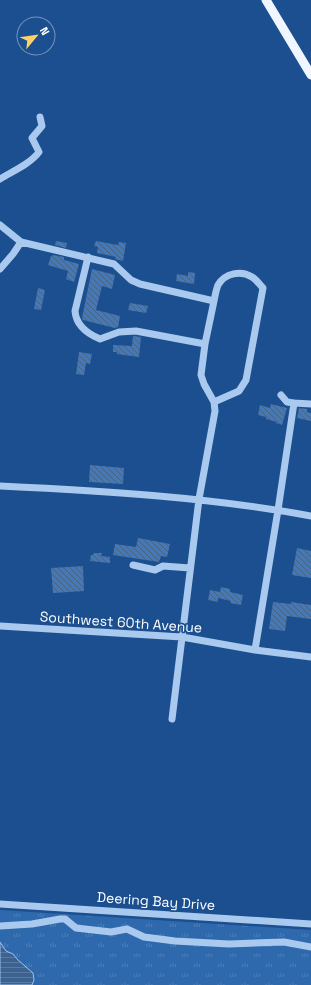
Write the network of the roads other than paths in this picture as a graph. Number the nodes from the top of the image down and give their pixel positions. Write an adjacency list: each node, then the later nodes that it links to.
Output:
1 (266, 0): 2 (main road)
2 (311, 75)
3 (40, 117): 4 (street)
4 (0, 179)
5 (0, 225): 6 (street)
6 (21, 242): 7 (street); 8 (street)
7 (88, 257): 9 (street); 10 (street)
8 (0, 269)
9 (214, 301): 10 (street); 12 (street)
10 (205, 344): 12 (street)
11 (281, 395): 13 (street)
12 (214, 402): 16 (street)
13 (294, 404): 14 (street); 17 (street)
14 (311, 404)
15 (0, 486): 16 (street)
16 (199, 499): 17 (street); 20 (street)
17 (278, 510): 18 (street); 23 (street)
18 (311, 516)
19 (133, 565): 20 (street)
20 (190, 568): 22 (street)
21 (0, 626): 22 (street, Southwest 60th Avenue)
22 (182, 637): 23 (street, Southwest 60th Avenue); 25 (street)
23 (255, 650): 24 (street, Southwest 60th Avenue)
24 (311, 657)
25 (172, 719)
26 (0, 904): 27 (street, Deering Bay Drive)
27 (311, 924)
28 (0, 926): 29 (street)
29 (311, 947)

